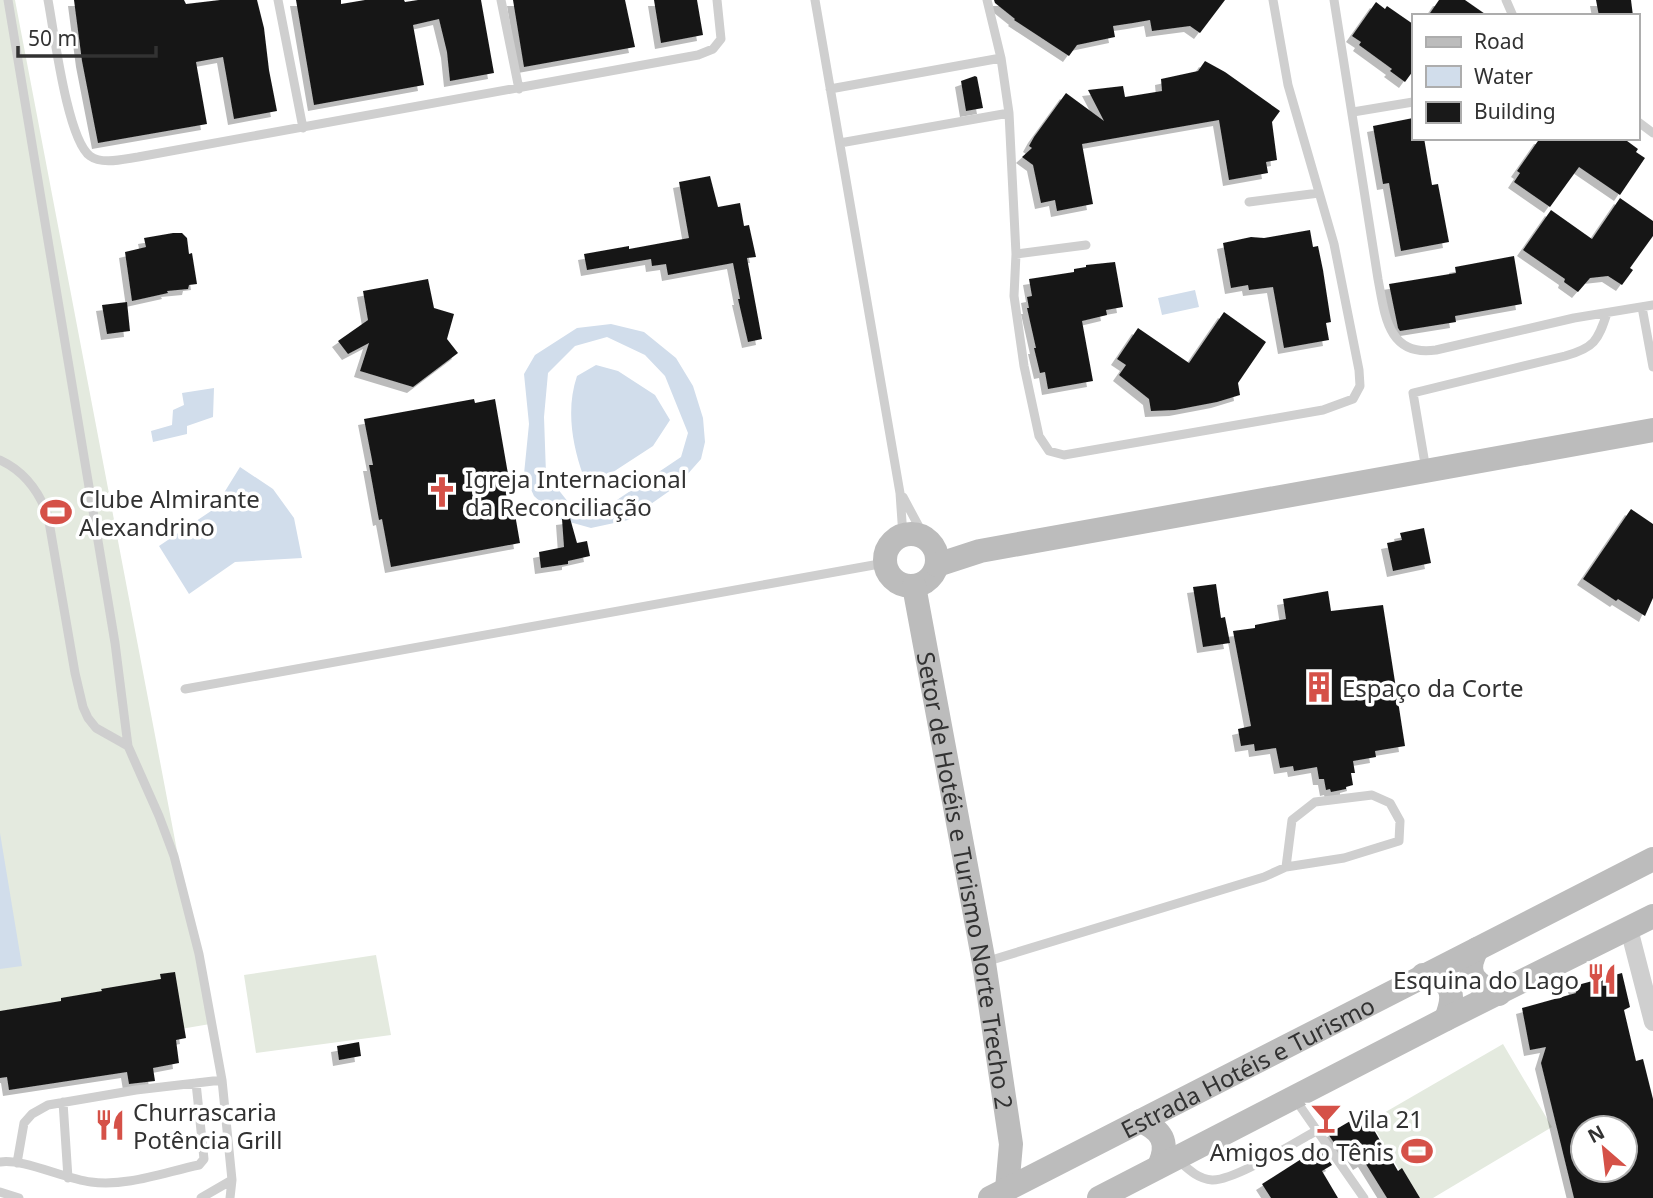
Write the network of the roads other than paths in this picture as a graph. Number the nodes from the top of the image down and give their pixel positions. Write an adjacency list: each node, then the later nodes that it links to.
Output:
1 (8, 0): 33 (lane)
2 (48, 0): 16 (lane)
3 (278, 0): 16 (lane)
4 (501, 0): 11 (lane)
5 (718, 0): 11 (lane)
6 (815, 0): 12 (lane, Setor de Hotéis e Turismo Norte Trecho 2)
7 (987, 0): 10 (lane)
8 (1273, 0): 18 (lane)
9 (1334, 0): 14 (lane)
10 (1000, 58): 12 (lane); 15 (lane)
11 (519, 89): 16 (lane)
12 (830, 89): 17 (lane, Setor de Hotéis e Turismo Norte Trecho 2)
13 (1412, 102): 14 (lane)
14 (1353, 112): 24 (lane)
15 (1009, 113): 17 (lane); 21 (lane)
16 (303, 128)
17 (840, 143): 29 (lane, Setor de Hotéis e Turismo Norte Trecho 2)
18 (1319, 192): 19 (lane); 21 (lane)
19 (1249, 202)
20 (1086, 245): 21 (lane)
21 (1016, 254)
22 (1653, 305): 23 (lane)
23 (1642, 307): 24 (lane); 25 (lane)
24 (1607, 313): 28 (lane)
25 (1653, 367)
26 (1653, 430): 28 (main road)
27 (0, 460): 33 (lane)
28 (1426, 470): 30 (main road)
29 (900, 493): 30 (lane, Setor de Hotéis e Turismo Norte Trecho 2); 30 (lane, Setor de Hotéis e Turismo Norte Trecho 2)
30 (923, 559): 31 (main road); 31 (main road); 39 (main road, Setor de Hotéis e Turismo Norte Trecho 2)
31 (885, 563): 32 (lane)
32 (185, 689)
33 (128, 746): 44 (lane)
34 (1653, 859): 38 (main road, Estrada Hotéis e Turismo)
35 (1286, 867): 35 (lane); 39 (lane)
36 (1653, 916): 37 (main road, Estrada Hotéis e Turismo)
37 (1629, 929): 41 (main road, Estrada Hotéis e Turismo); 43 (street)
38 (1477, 949): 40 (main road, Estrada Hotéis e Turismo); 41 (main road)
39 (984, 962): 50 (main road, Setor de Hotéis e Turismo Norte Trecho 2)
40 (1423, 975): 42 (main road); 48 (main road, Estrada Hotéis e Turismo)
41 (1499, 995): 42 (main road, Estrada Hotéis e Turismo)
42 (1446, 1019): 46 (main road, Estrada Hotéis e Turismo)
43 (1653, 1023)
44 (222, 1080): 45 (lane); 56 (lane)
45 (196, 1083): 47 (lane); 55 (lane)
46 (1294, 1097): 49 (lane); 51 (main road, Estrada Hotéis e Turismo)
47 (63, 1102): 53 (lane); 55 (lane)
48 (1140, 1121): 51 (main road); 54 (main road, Estrada Hotéis e Turismo)
49 (1316, 1131): 51 (lane); 63 (lane)
50 (1011, 1144): 54 (main road, Setor de Hotéis e Turismo Norte Trecho 2); 58 (main road, Setor de Hotéis e Turismo Norte Trecho 2)
51 (1168, 1161): 62 (main road, Estrada Hotéis e Turismo)
52 (0, 1162): 53 (lane)
53 (17, 1163): 55 (lane)
54 (1047, 1169): 58 (main road, Estrada Hotéis e Turismo)
55 (68, 1178)
56 (232, 1180): 60 (lane); 61 (lane)
57 (0, 1192): 59 (lane)
58 (998, 1194)
59 (19, 1198)
60 (201, 1198)
61 (230, 1198)
62 (1099, 1198)
63 (1364, 1198)

